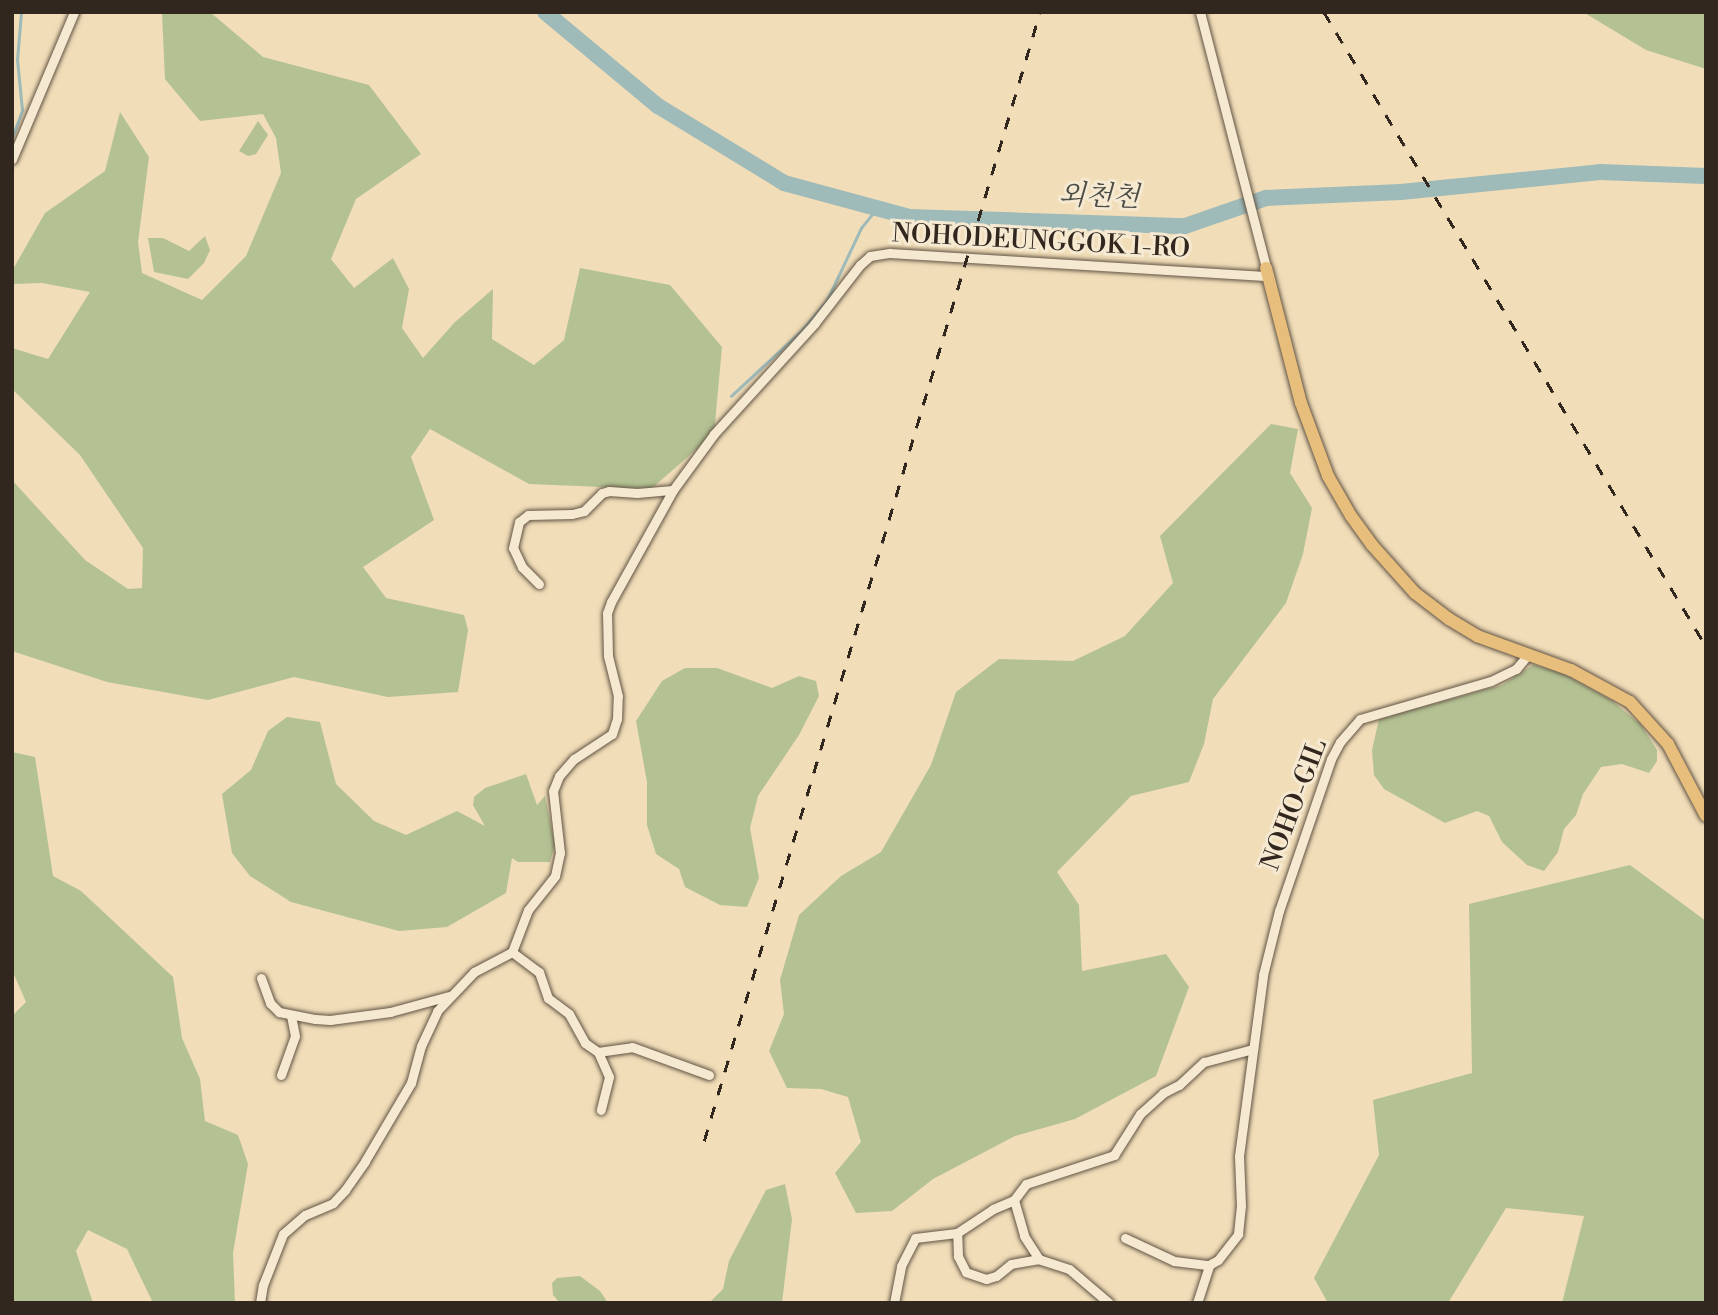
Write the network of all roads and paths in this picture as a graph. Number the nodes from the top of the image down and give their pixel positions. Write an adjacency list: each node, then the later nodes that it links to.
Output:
1 (74, 12): 3 (street)
2 (1200, 12): 4 (street)
3 (12, 159)
4 (1267, 272): 5 (street, NOHODEUNGGOK 1-RO); 7 (main road)
5 (673, 489): 6 (street); 9 (street, NOHODEUNGGOK 1-RO)
6 (539, 584)
7 (1527, 656): 8 (main road); 13 (street, NOHO-GIL)
8 (1706, 816)
9 (512, 952): 11 (street); 14 (street)
10 (261, 978): 12 (street)
11 (450, 995): 12 (street); 23 (street)
12 (291, 1016): 15 (street)
13 (1253, 1049): 18 (street); 22 (street, NOHO-GIL)
14 (598, 1052): 16 (street); 17 (street)
15 (281, 1075)
16 (709, 1075)
17 (601, 1110)
18 (1014, 1200): 19 (street); 21 (street)
19 (957, 1234): 21 (street); 24 (street)
20 (1125, 1238): 22 (street)
21 (1039, 1259): 25 (street)
22 (1209, 1265): 26 (street, NOHO-GIL)
23 (261, 1302)
24 (894, 1303)
25 (1109, 1303)
26 (1196, 1303)

